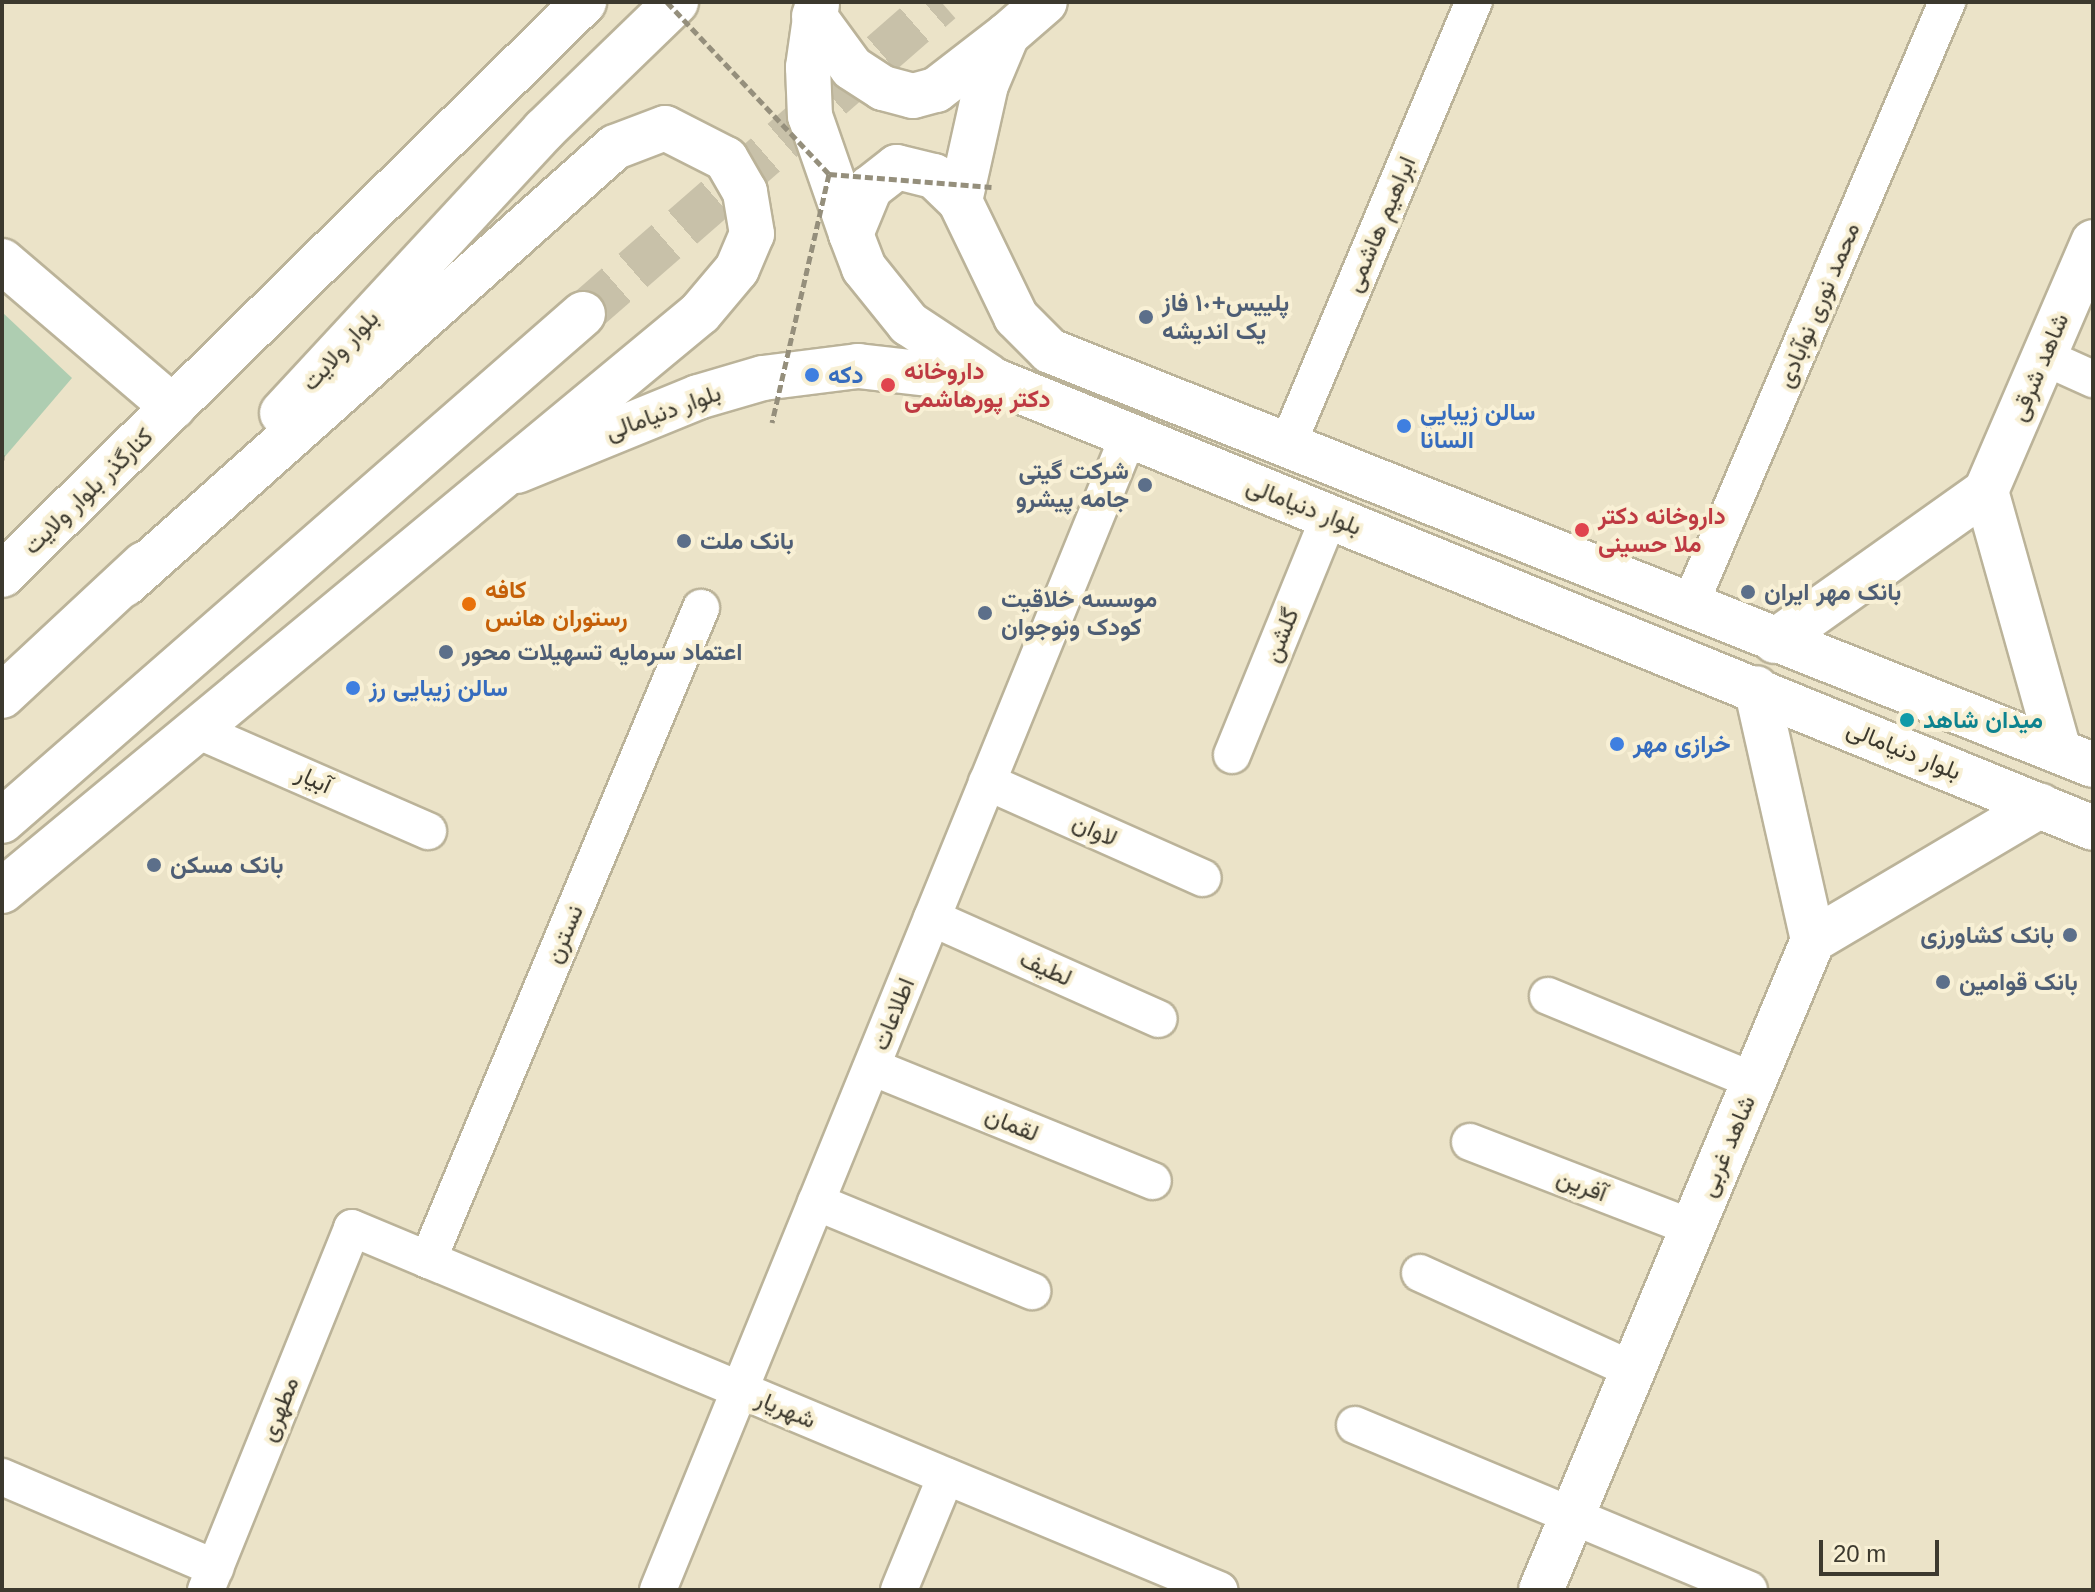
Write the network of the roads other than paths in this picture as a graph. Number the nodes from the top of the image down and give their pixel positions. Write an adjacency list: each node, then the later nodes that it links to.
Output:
1 (584, 2): 16 (main road, کنارگذر بلوار ولایت)
2 (676, 2): 23 (main road, بلوار ولایت)
3 (1045, 2): 7 (main road)
4 (1474, 2): 18 (street, ابراهیم هاشمی)
5 (1947, 2): 24 (street, محمد نوری نوآبادی)
6 (816, 9): 7 (main road); 9 (main road)
7 (1007, 35): 8 (main road)
8 (976, 194): 9 (main road); 18 (main road, بلوار دنیامالی)
9 (851, 234): 15 (main road)
10 (2092, 247): 13 (main road, شاهد شرقی)
11 (2, 261): 16 (main road)
12 (583, 314): 36 (main road)
13 (2044, 357): 14 (street); 20 (main road, شاهد شرقی)
14 (2093, 379)
15 (998, 382): 17 (main road, بلوار دنیامالی); 19 (main road, بلوار دنیامالی)
16 (173, 407): 22 (main road, کنارگذر بلوار ولایت)
17 (1128, 437): 21 (main road, بلوار دنیامالی); 34 (street, اطلاعات)
18 (1287, 446): 24 (main road, بلوار دنیامالی)
19 (496, 480): 23 (main road); 31 (main road)
20 (1986, 491): 27 (main road); 33 (main road)
21 (1330, 515): 29 (main road, بلوار دنیامالی); 32 (street, گلشن)
22 (2, 575)
23 (125, 584): 26 (main road, بلوار ولایت)
24 (1689, 607): 27 (main road, بلوار دنیامالی)
25 (701, 608): 52 (street, نسترن)
26 (84, 619): 28 (main road); 30 (main road, بلوار ولایت)
27 (1775, 641): 33 (main road, بلوار دنیامالی)
28 (2, 668)
29 (1756, 688): 35 (main road, بلوار دنیامالی); 42 (main road)
30 (2, 696)
31 (199, 731): 38 (street, آبیار); 40 (main road)
32 (1232, 755)
33 (2076, 758)
34 (987, 782): 39 (street, لاوان); 41 (street, اطلاعات)
35 (2040, 806): 37 (main road, بلوار دنیامالی); 42 (main road)
36 (2, 821)
37 (2093, 828)
38 (428, 831)
39 (1203, 878)
40 (2, 891)
41 (932, 918): 44 (street, لطیف); 45 (street, اطلاعات)
42 (1813, 940): 46 (main road, شاهد غربی)
43 (1548, 996): 46 (street)
44 (1159, 1019)
45 (872, 1067): 48 (street, لقمان); 49 (street, اطلاعات)
46 (1754, 1081): 51 (main road, شاهد غربی)
47 (1470, 1142): 51 (street, آفرین)
48 (1153, 1181)
49 (816, 1202): 54 (street); 56 (street, اطلاعات)
50 (352, 1228): 52 (street, شهریار); 61 (street, مطهری)
51 (1693, 1228): 55 (main road, شاهد غربی)
52 (428, 1260): 56 (street, شهریار)
53 (1420, 1273): 55 (street)
54 (1032, 1291)
55 (1633, 1370): 60 (main road, شاهد غربی)
56 (740, 1390): 58 (street, شهریار); 62 (street, اطلاعات)
57 (1355, 1425): 60 (street)
58 (946, 1476): 63 (street); 64 (street, شهریار)
59 (2, 1477): 61 (street)
60 (1573, 1515): 65 (main road, شاهد غربی); 66 (street)
61 (211, 1579)
62 (658, 1590)
63 (899, 1590)
64 (1219, 1590)
65 (1541, 1590)
66 (1749, 1590)

